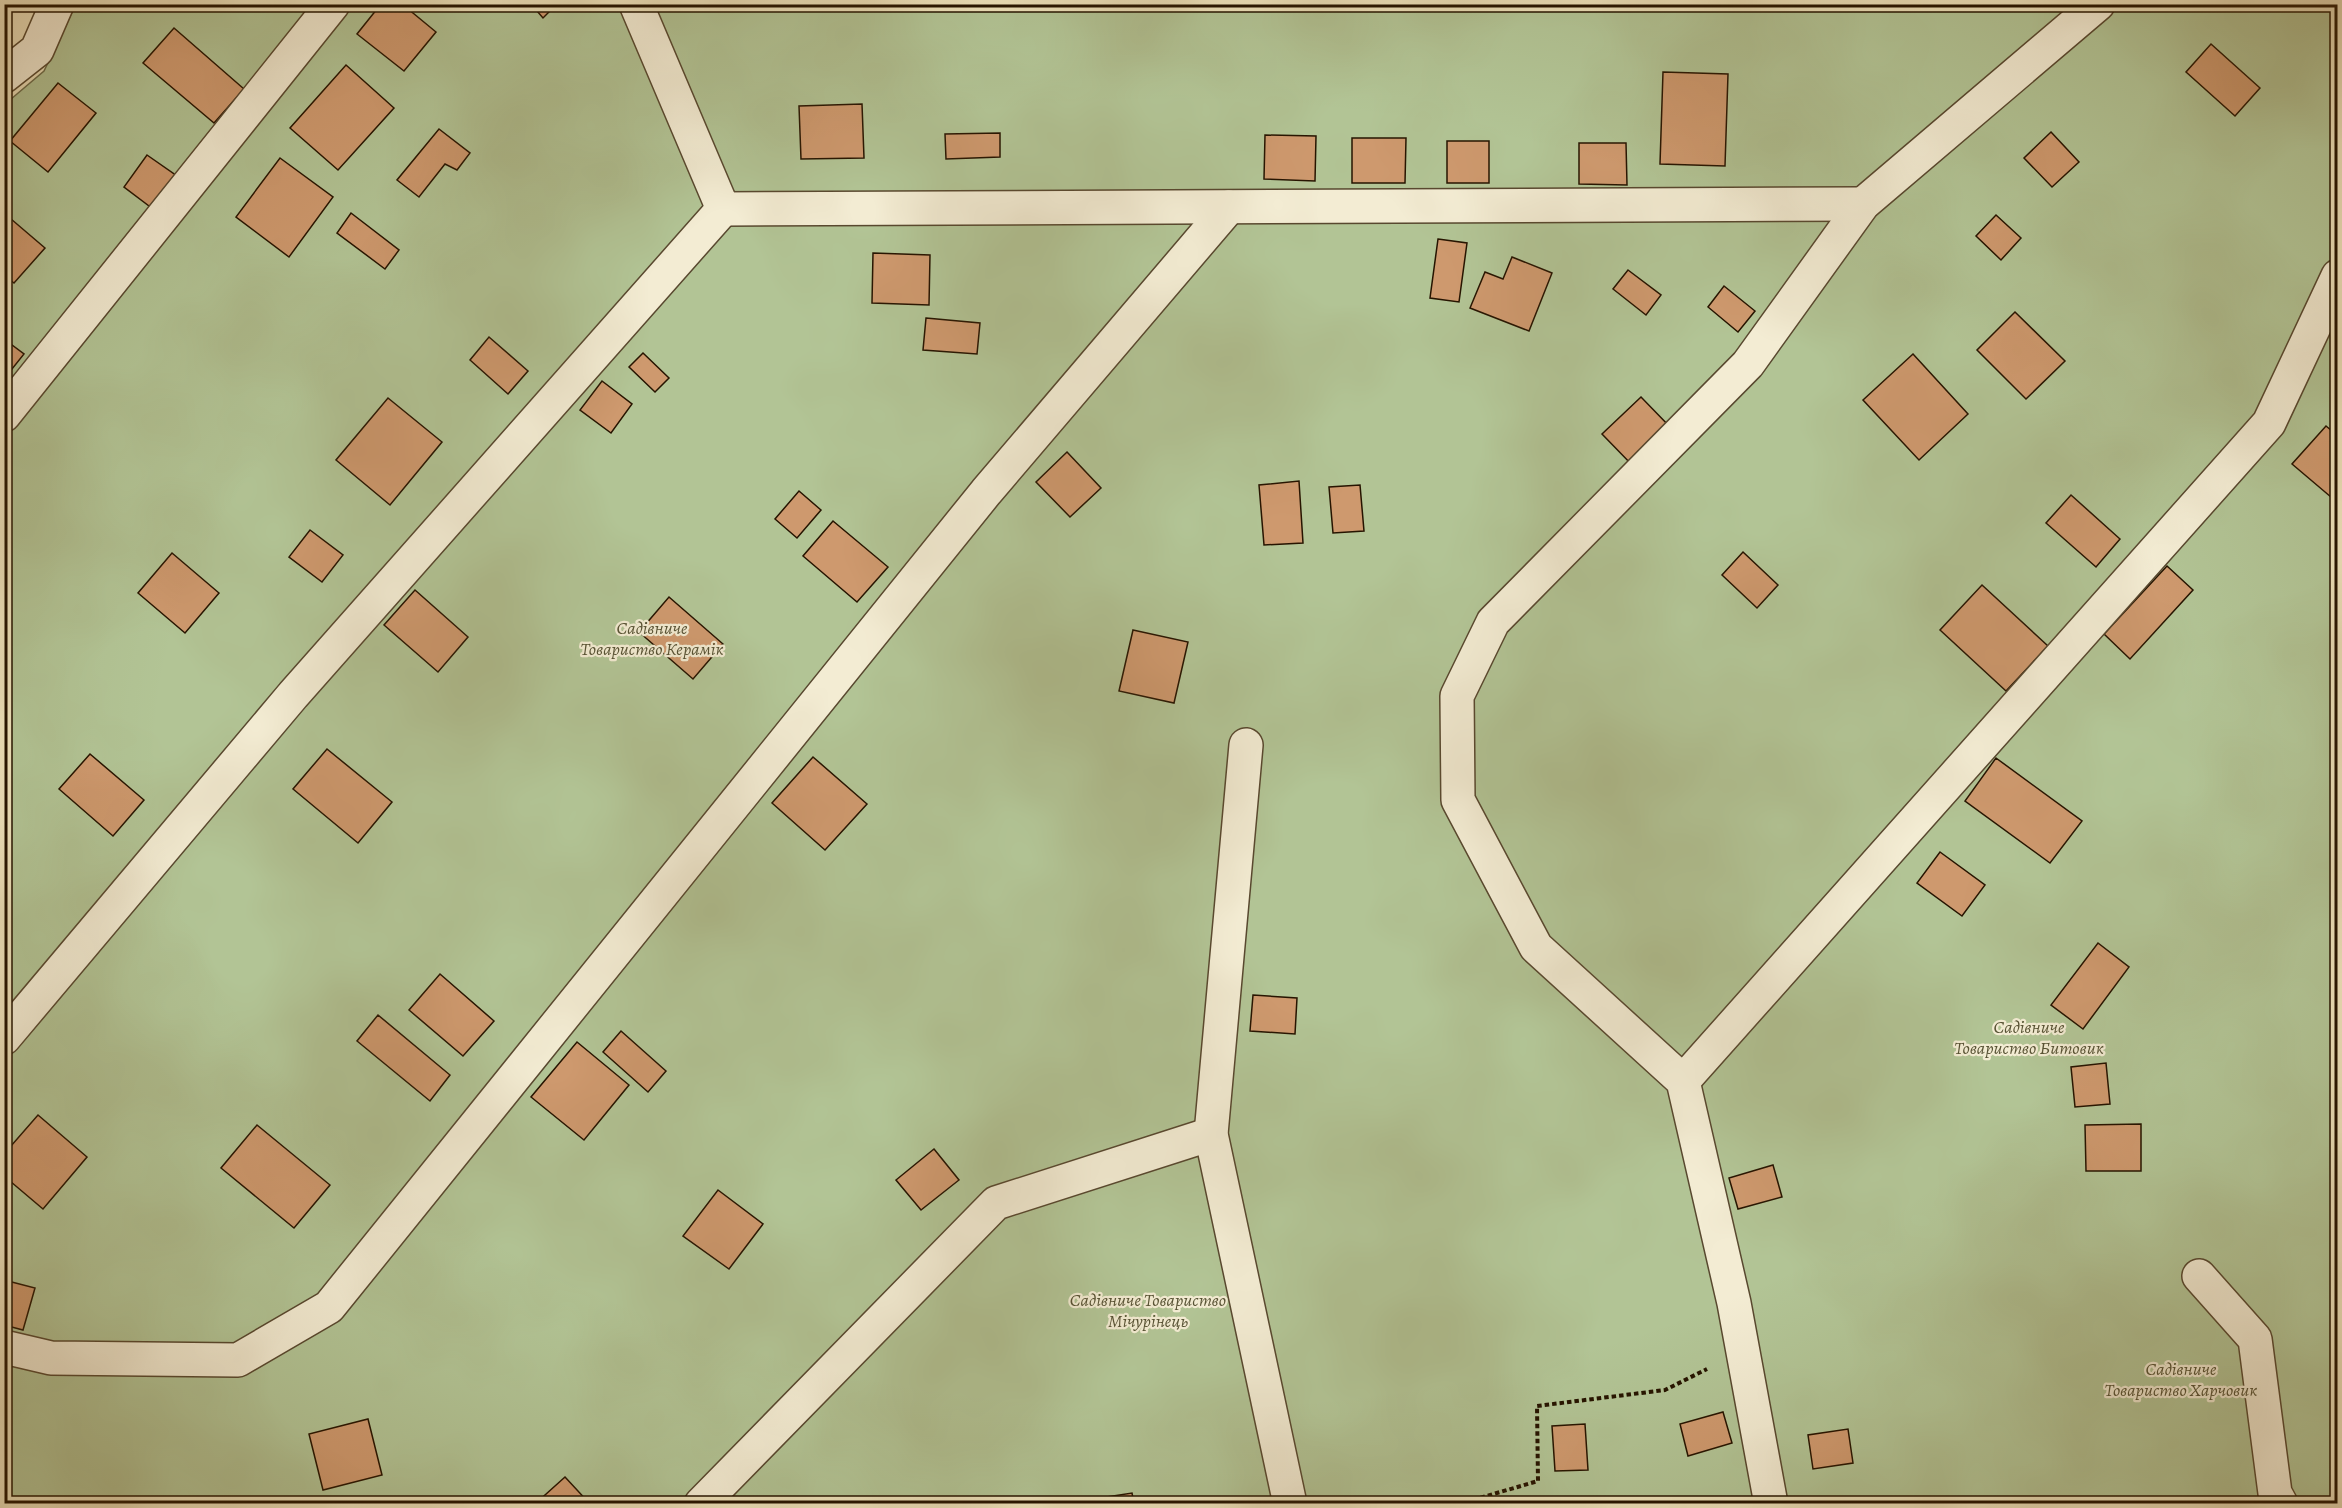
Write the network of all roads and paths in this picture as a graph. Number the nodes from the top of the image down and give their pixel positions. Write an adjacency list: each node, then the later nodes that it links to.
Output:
1 (57, 4): 5 (street)
2 (333, 4): 10 (street)
3 (636, 4): 8 (street)
4 (2098, 4): 6 (street)
5 (4, 76)
6 (1863, 204): 7 (street); 13 (street)
7 (1229, 207): 8 (street); 16 (street)
8 (723, 209): 12 (street)
9 (2337, 276): 13 (street)
10 (4, 416)
11 (1246, 746): 14 (street)
12 (4, 1038)
13 (1683, 1082): 17 (street)
14 (1211, 1134): 18 (street); 19 (street)
15 (2199, 1276): 22 (street)
16 (4, 1347)
17 (1743, 1351): 20 (path); 21 (street)
18 (701, 1503)
19 (1290, 1503)
20 (1459, 1503)
21 (1771, 1503)
22 (2281, 1503)

